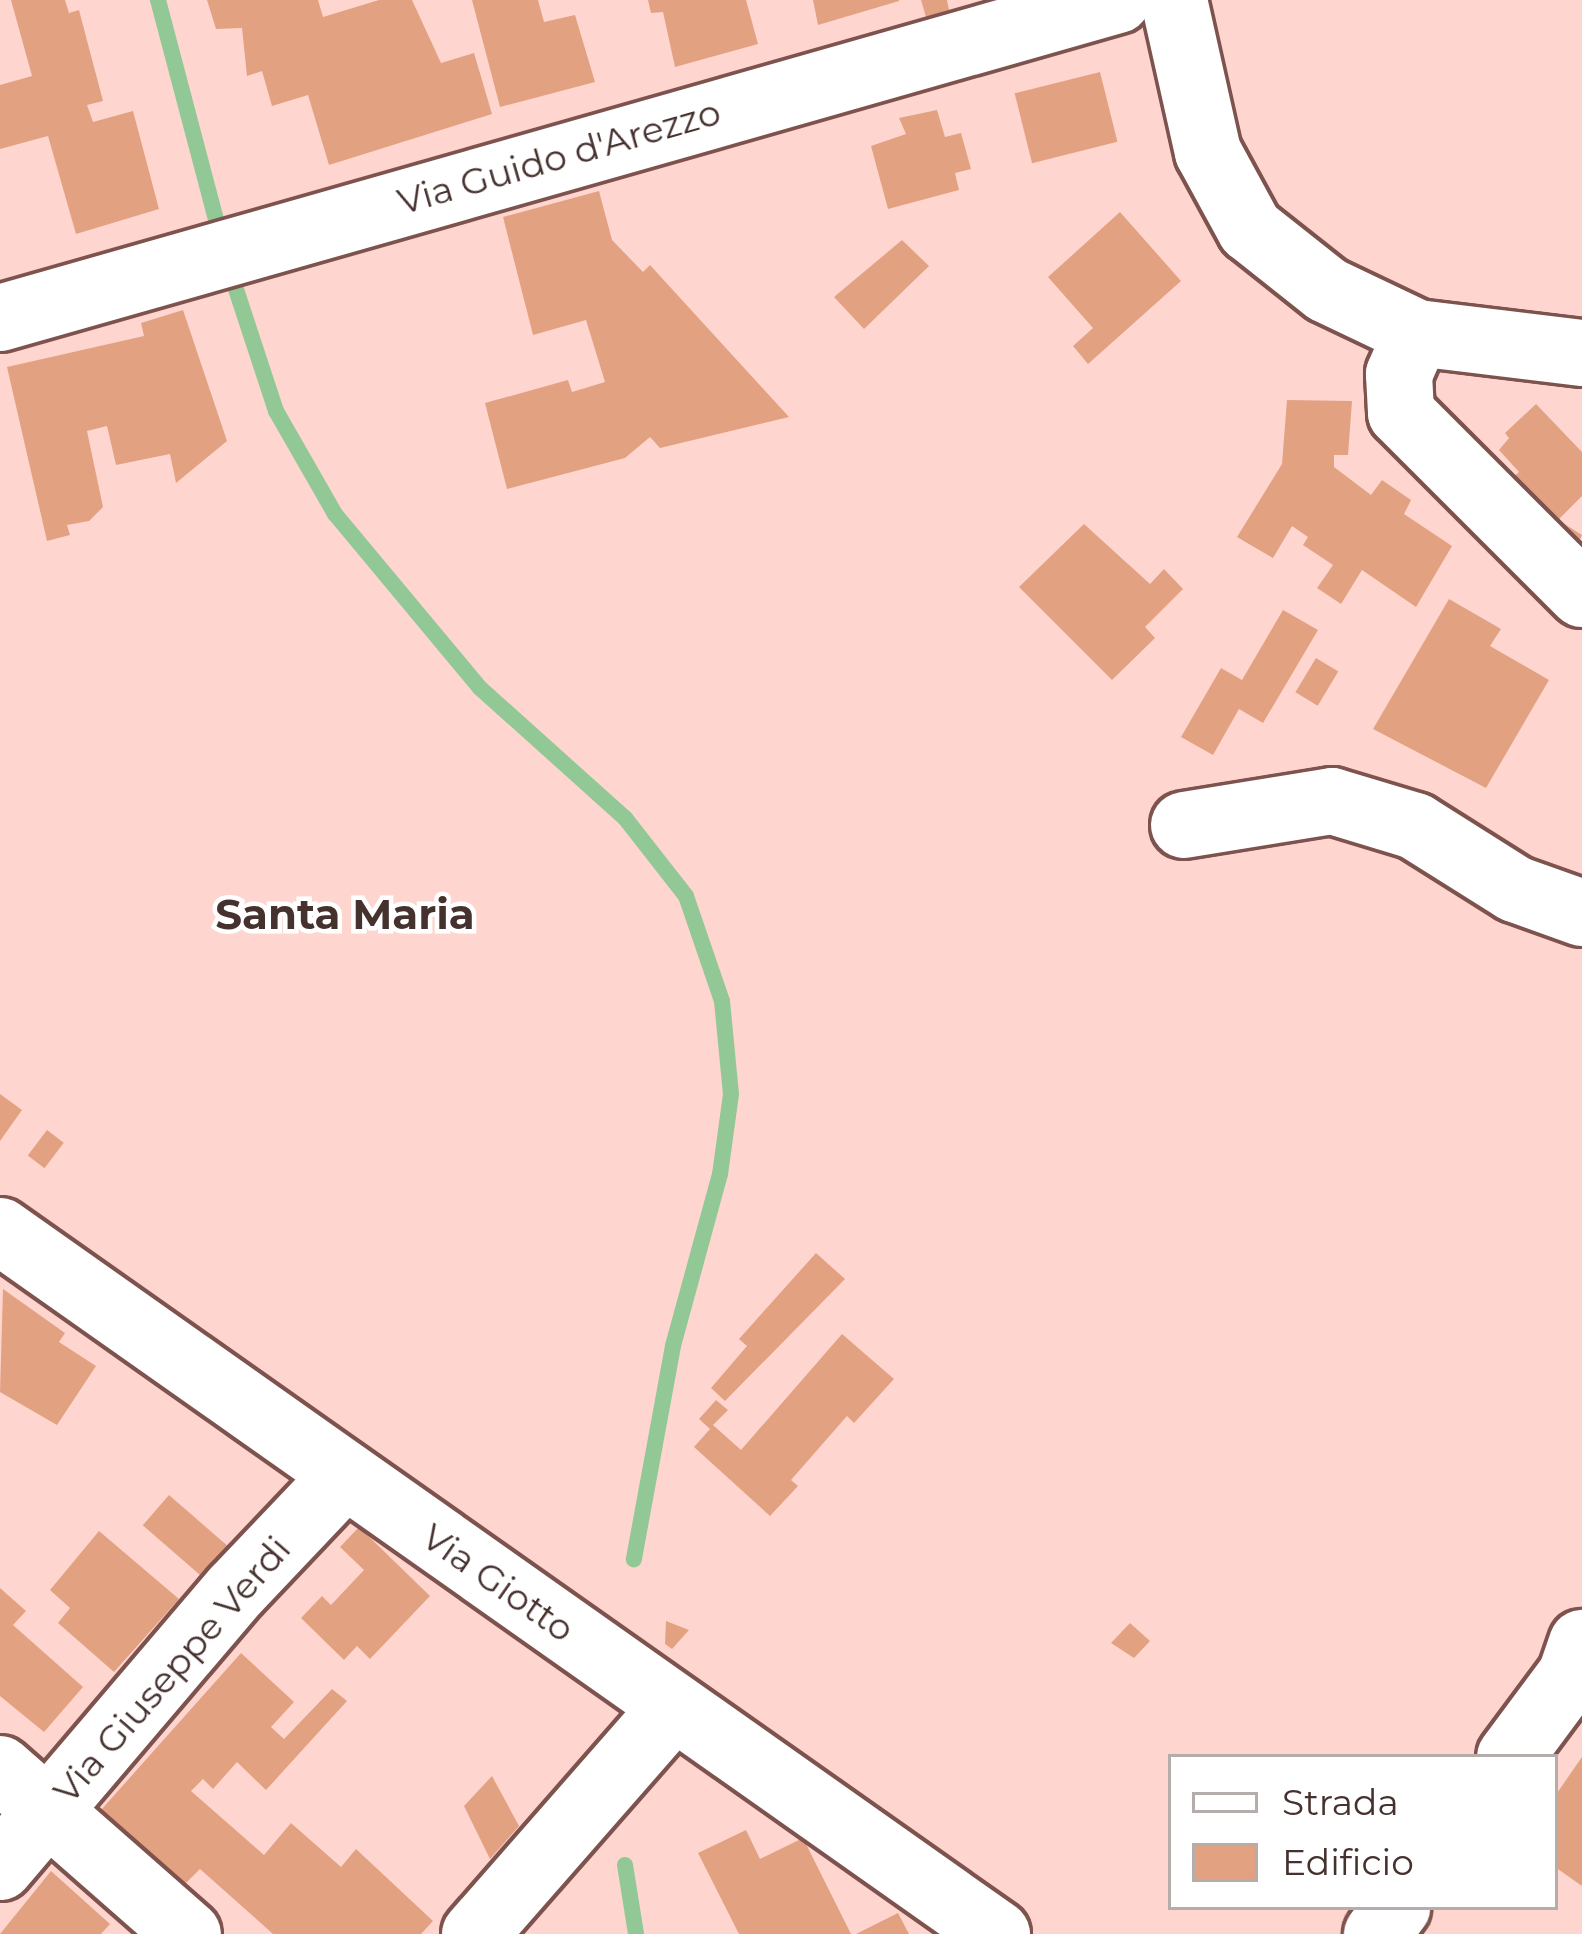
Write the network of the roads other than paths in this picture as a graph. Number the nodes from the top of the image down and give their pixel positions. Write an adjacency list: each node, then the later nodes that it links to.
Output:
1 (1118, 0): 3 (street, Via Guido d'Arezzo)
2 (1174, 0): 4 (street)
3 (0, 318)
4 (1417, 333): 5 (street); 6 (street)
5 (1582, 353)
6 (1582, 594)
7 (1184, 825): 8 (street)
8 (1582, 913)
9 (0, 1231): 10 (street, Via Giotto)
10 (345, 1475): 12 (street, Via Giotto); 15 (street, Via Giuseppe Verdi)
11 (1582, 1643): 13 (street)
12 (674, 1707): 18 (street); 19 (street, Via Giotto)
13 (1512, 1754)
14 (0, 1769): 15 (street)
15 (49, 1813): 16 (street, Via Giuseppe Verdi); 17 (street)
16 (0, 1867)
17 (188, 1934)
18 (475, 1934)
19 (997, 1934)

